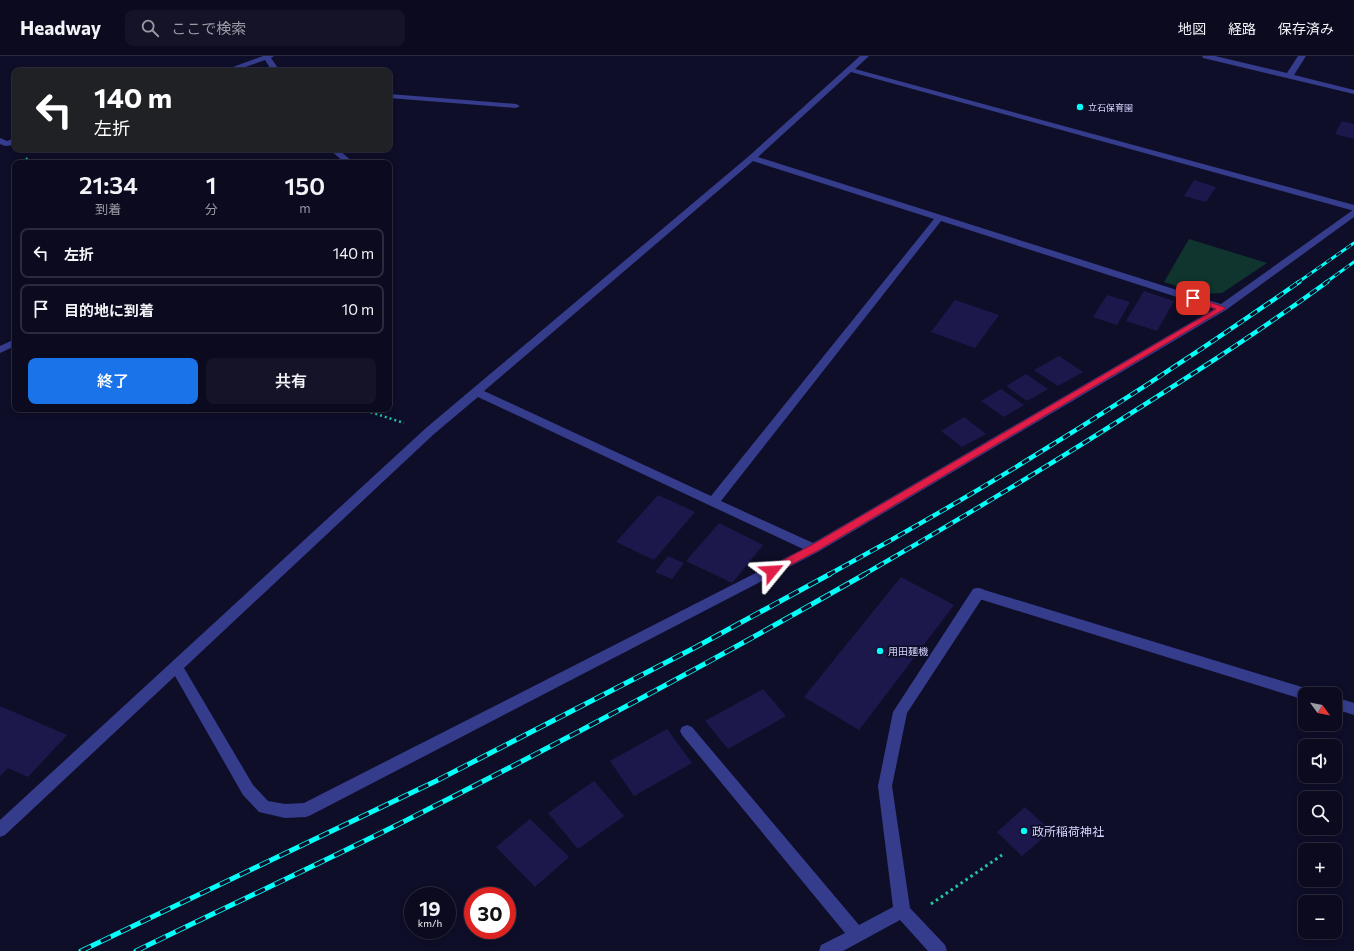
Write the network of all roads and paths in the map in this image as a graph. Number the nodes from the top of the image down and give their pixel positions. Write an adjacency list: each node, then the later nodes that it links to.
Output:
1 (865, 56): 7 (street)
2 (1206, 56): 8 (street)
3 (1302, 56): 8 (street)
4 (268, 57): 5 (street); 6 (street)
5 (240, 68)
6 (274, 68)
7 (851, 70): 15 (street); 17 (street)
8 (1289, 76): 9 (street)
9 (1354, 92)
10 (392, 96): 11 (street)
11 (516, 106)
12 (0, 141): 13 (street)
13 (12, 142)
14 (337, 152): 16 (street)
15 (752, 158): 19 (street); 23 (street)
16 (347, 160)
17 (1354, 208)
18 (1354, 213): 20 (street)
19 (940, 217): 20 (street); 26 (street)
20 (1222, 308): 27 (street)
21 (12, 344): 22 (street)
22 (0, 350)
23 (478, 392): 25 (street); 26 (street)
24 (370, 412): 25 (path)
25 (430, 431): 28 (street)
26 (712, 502): 27 (street)
27 (814, 549): 28 (street)
28 (176, 666): 33 (street)
29 (1298, 692): 35 (street)
30 (1342, 706): 31 (street)
31 (1354, 709)
32 (687, 731): 36 (street)
33 (0, 830)
34 (1002, 855): 35 (path)
35 (906, 915): 36 (street); 38 (street)
36 (857, 935): 37 (street)
37 (827, 951)
38 (939, 951)

